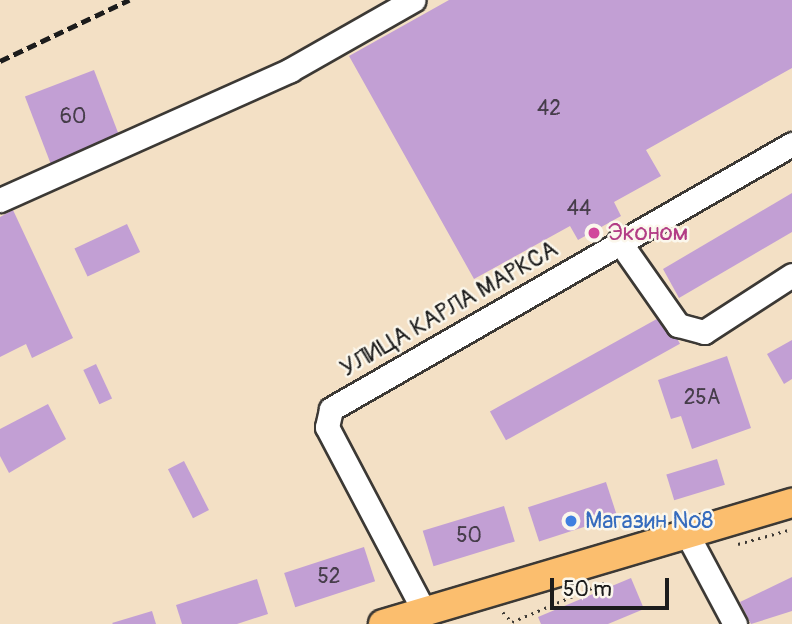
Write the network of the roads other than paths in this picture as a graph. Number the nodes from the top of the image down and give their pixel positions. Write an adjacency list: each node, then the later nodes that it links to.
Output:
1 (413, 0): 3 (street)
2 (792, 144): 4 (street, УЛИЦА КАРЛА МАРКСА)
3 (0, 201)
4 (618, 241): 5 (street); 8 (street, УЛИЦА КАРЛА МАРКСА)
5 (792, 275)
6 (792, 503): 7 (main road)
7 (687, 534): 8 (main road); 10 (street)
8 (424, 611): 9 (main road)
9 (383, 624)
10 (735, 624)

